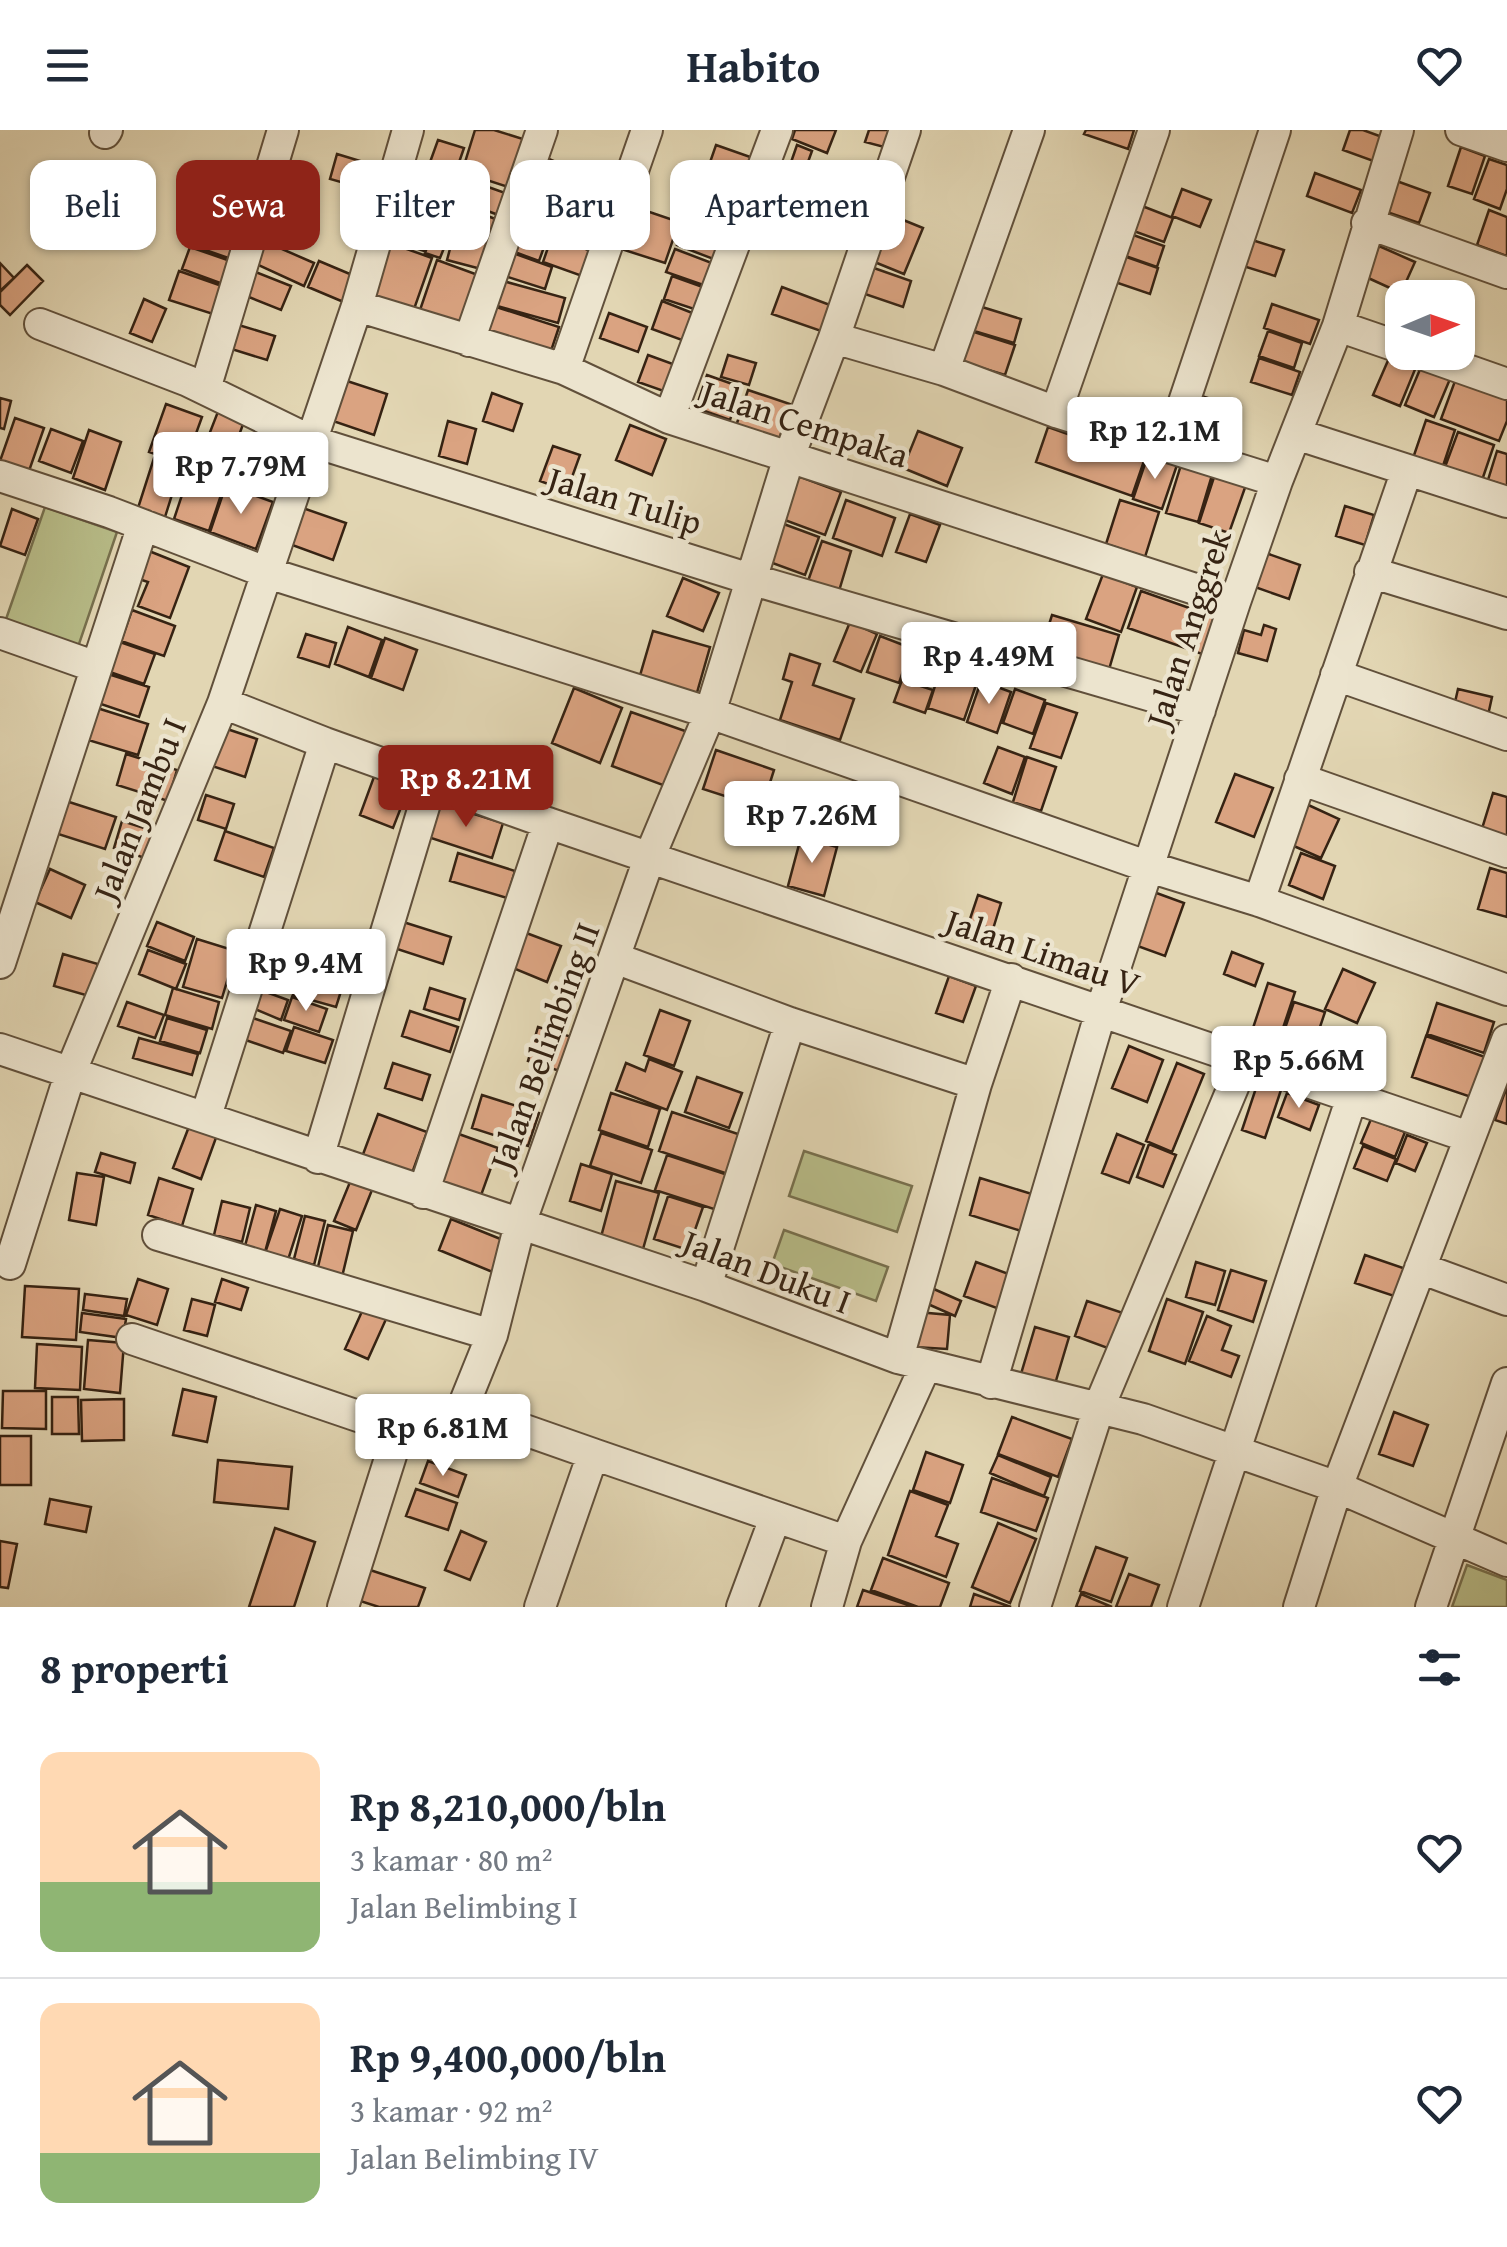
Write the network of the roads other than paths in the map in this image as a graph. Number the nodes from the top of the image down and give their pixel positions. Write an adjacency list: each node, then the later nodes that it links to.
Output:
1 (284, 130): 25 (street)
2 (408, 130): 15 (street, Jalan Jambu I)
3 (542, 130): 19 (street)
4 (647, 130): 21 (street)
5 (777, 130): 27 (street)
6 (905, 130): 18 (street, Jalan Belimbing II)
7 (1029, 130): 22 (street)
8 (1154, 130): 26 (street)
9 (1275, 130): 30 (street)
10 (1398, 130): 13 (street, Jalan Anggrek)
11 (1461, 130): 12 (street)
12 (1507, 146)
13 (1368, 223): 14 (street); 17 (street, Jalan Anggrek)
14 (1507, 273)
15 (357, 306): 19 (street, Jalan Cempaka); 29 (street, Jalan Jambu I)
16 (40, 324): 25 (street, Jalan Tulip)
17 (1338, 326): 20 (street); 28 (street, Jalan Anggrek)
18 (834, 338): 22 (street); 31 (street, Jalan Belimbing II)
19 (469, 341): 21 (street, Jalan Cempaka)
20 (1385, 342)
21 (564, 369): 27 (street, Jalan Cempaka)
22 (944, 370): 26 (street)
23 (1467, 370): 24 (street)
24 (1507, 384)
25 (205, 388): 29 (street, Jalan Tulip)
26 (1056, 412): 30 (street)
27 (669, 418): 31 (street, Jalan Cempaka)
28 (1296, 434): 32 (street); 34 (street, Jalan Anggrek)
29 (311, 440): 38 (street, Jalan Jambu I); 39 (street, Jalan Tulip)
30 (1169, 447): 34 (street)
31 (789, 458): 39 (street, Jalan Belimbing II); 40 (street, Jalan Cempaka)
32 (1407, 470): 35 (street); 37 (street)
33 (0, 476): 36 (street)
34 (1277, 481): 40 (street, Jalan Anggrek)
35 (1507, 502)
36 (143, 525): 38 (street); 43 (street)
37 (1370, 572): 41 (street); 44 (street)
38 (268, 573): 45 (street, Jalan Jambu I); 47 (street)
39 (750, 579): 46 (street, Jalan Tulip); 47 (street, Jalan Belimbing II)
40 (1235, 602): 46 (street, Jalan Anggrek)
41 (1507, 614)
42 (0, 633): 43 (street)
43 (96, 667): 58 (street)
44 (1336, 674): 48 (street); 50 (street)
45 (223, 703): 49 (street, Jalan Limau V); 66 (street, Jalan Jambu I)
46 (1200, 710): 55 (street, Jalan Anggrek)
47 (710, 713): 54 (street, Jalan Belimbing II); 55 (street)
48 (1507, 735)
49 (325, 743): 51 (street, Jalan Limau V); 69 (street)
50 (1300, 779): 53 (street); 56 (street)
51 (432, 780): 52 (street, Jalan Limau V); 71 (street)
52 (548, 822): 54 (street, Jalan Limau V); 72 (street)
53 (1507, 852)
54 (650, 856): 57 (street, Jalan Belimbing II); 59 (street, Jalan Limau V)
55 (1149, 867): 56 (street); 61 (street, Jalan Anggrek)
56 (1259, 901): 60 (street)
57 (615, 958): 62 (street); 73 (street, Jalan Belimbing II)
58 (0, 963)
59 (1011, 979): 61 (street, Jalan Limau V); 67 (street)
60 (1507, 990)
61 (1101, 1011): 65 (street, Jalan Limau V); 82 (street, Jalan Anggrek)
62 (790, 1023): 67 (street); 77 (street)
63 (1507, 1040): 70 (street)
64 (0, 1049): 66 (street, Jalan Duku I)
65 (1244, 1061): 68 (street, Jalan Limau V); 85 (street)
66 (72, 1071): 69 (street, Jalan Duku I); 75 (street, Jalan Jambu I)
67 (976, 1084): 81 (street)
68 (1352, 1097): 70 (street, Jalan Limau V); 87 (street)
69 (206, 1116): 71 (street, Jalan Duku I)
70 (1469, 1137): 76 (street)
71 (318, 1158): 72 (street, Jalan Duku I)
72 (423, 1193): 73 (street, Jalan Duku I)
73 (520, 1224): 77 (street, Jalan Duku I); 79 (street, Jalan Belimbing II)
74 (158, 1235): 79 (street)
75 (10, 1264)
76 (1420, 1268): 78 (street); 89 (street)
77 (706, 1286): 81 (street, Jalan Duku I)
78 (1507, 1300)
79 (492, 1335): 84 (street, Jalan Belimbing II)
80 (132, 1338): 86 (street)
81 (911, 1362): 82 (street, Jalan Duku I); 92 (street)
82 (991, 1383): 85 (street, Jalan Duku I)
83 (1507, 1383): 91 (street)
84 (462, 1408): 86 (street); 88 (street)
85 (1099, 1408): 87 (street, Jalan Duku I); 98 (street)
86 (399, 1430): 94 (street)
87 (1233, 1450): 89 (street, Jalan Duku I); 99 (street)
88 (593, 1454): 90 (street); 95 (street)
89 (1336, 1487): 91 (street, Jalan Duku I); 100 (street)
90 (774, 1518): 92 (street); 96 (street)
91 (1454, 1540): 93 (street, Jalan Duku I); 101 (street)
92 (846, 1541): 97 (street)
93 (1507, 1560)
94 (343, 1607)
95 (540, 1607)
96 (742, 1607)
97 (827, 1607)
98 (1035, 1607)
99 (1183, 1607)
100 (1299, 1607)
101 (1431, 1607)

